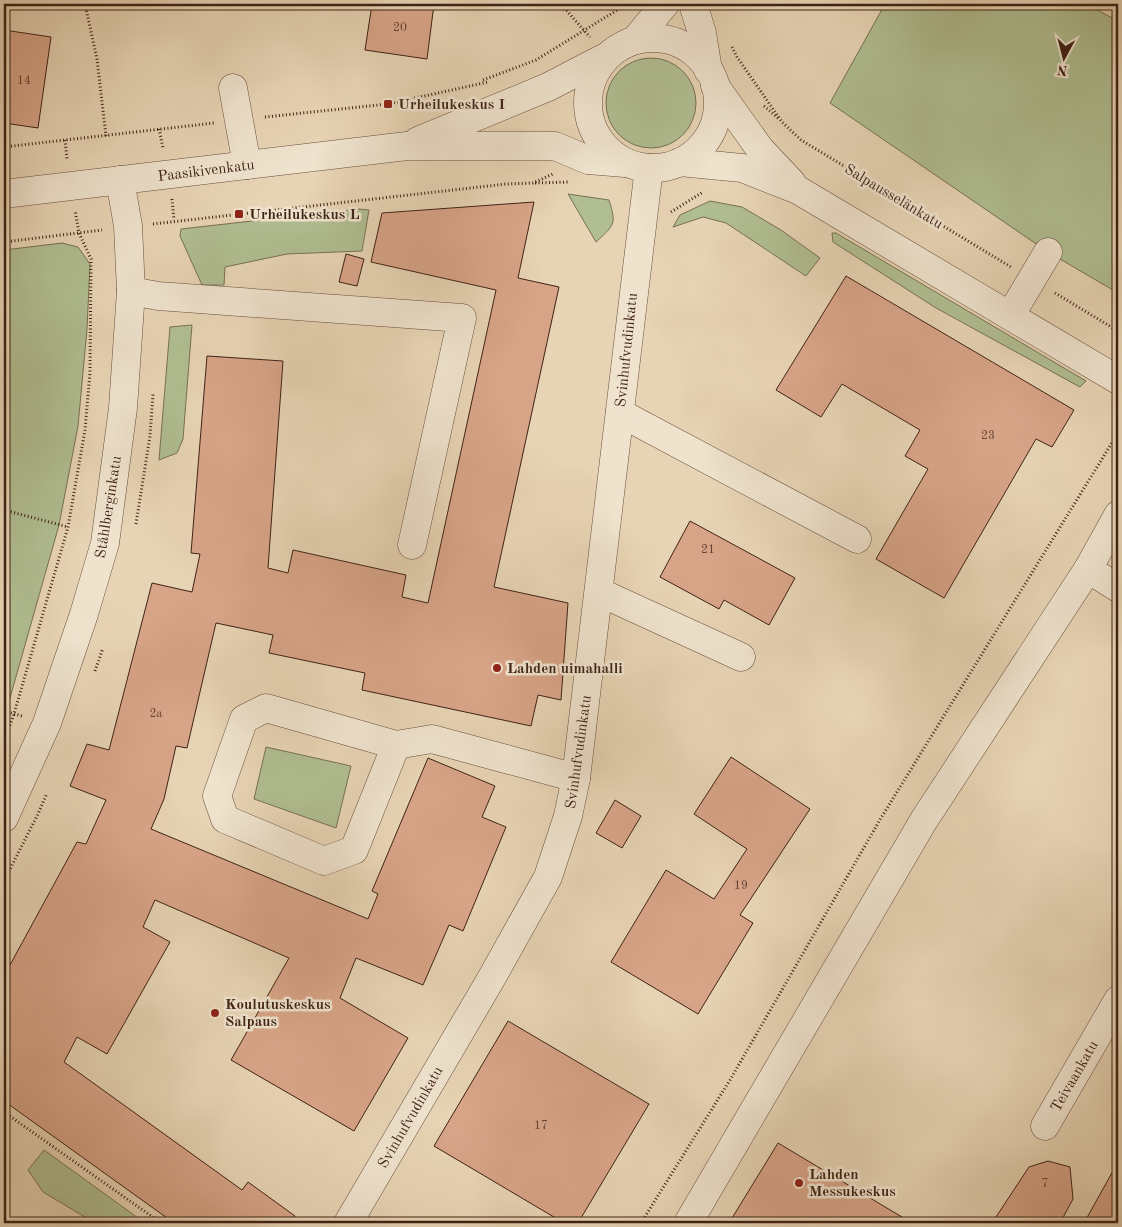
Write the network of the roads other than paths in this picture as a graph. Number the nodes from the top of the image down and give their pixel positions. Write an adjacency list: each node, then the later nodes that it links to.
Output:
1 (665, 4): 3 (street)
2 (693, 4): 5 (street)
3 (635, 40): 4 (street); 5 (street)
4 (600, 50): 7 (street, Paasikivenkatu); 10 (street)
5 (712, 78): 8 (street); 12 (street)
6 (233, 88): 9 (street)
7 (407, 146): 9 (street, Paasikivenkatu); 10 (street, Paasikivenkatu)
8 (680, 162): 10 (street); 12 (street)
9 (247, 165): 11 (street, Paasikivenkatu)
10 (637, 165): 18 (street, Svinhufvudinkatu)
11 (120, 180): 13 (street, Paasikivenkatu); 15 (street, Ståhlberginkatu)
12 (798, 190): 16 (street)
13 (4, 194)
14 (1048, 252): 16 (street)
15 (131, 291): 21 (street); 28 (street, Ståhlberginkatu)
16 (1010, 316): 17 (street)
17 (1118, 380)
18 (620, 413): 20 (street); 24 (street, Svinhufvudinkatu)
19 (1118, 515): 22 (street)
20 (857, 539)
21 (412, 545)
22 (1088, 569): 23 (street); 32 (street)
23 (1118, 588)
24 (599, 592): 25 (street); 27 (street, Svinhufvudinkatu)
25 (741, 657)
26 (396, 745): 26 (street); 27 (street)
27 (576, 778): 31 (street, Svinhufvudinkatu)
28 (4, 818)
29 (1118, 1000): 30 (street, Teivaankatu)
30 (1046, 1126)
31 (348, 1223)
32 (688, 1223)

